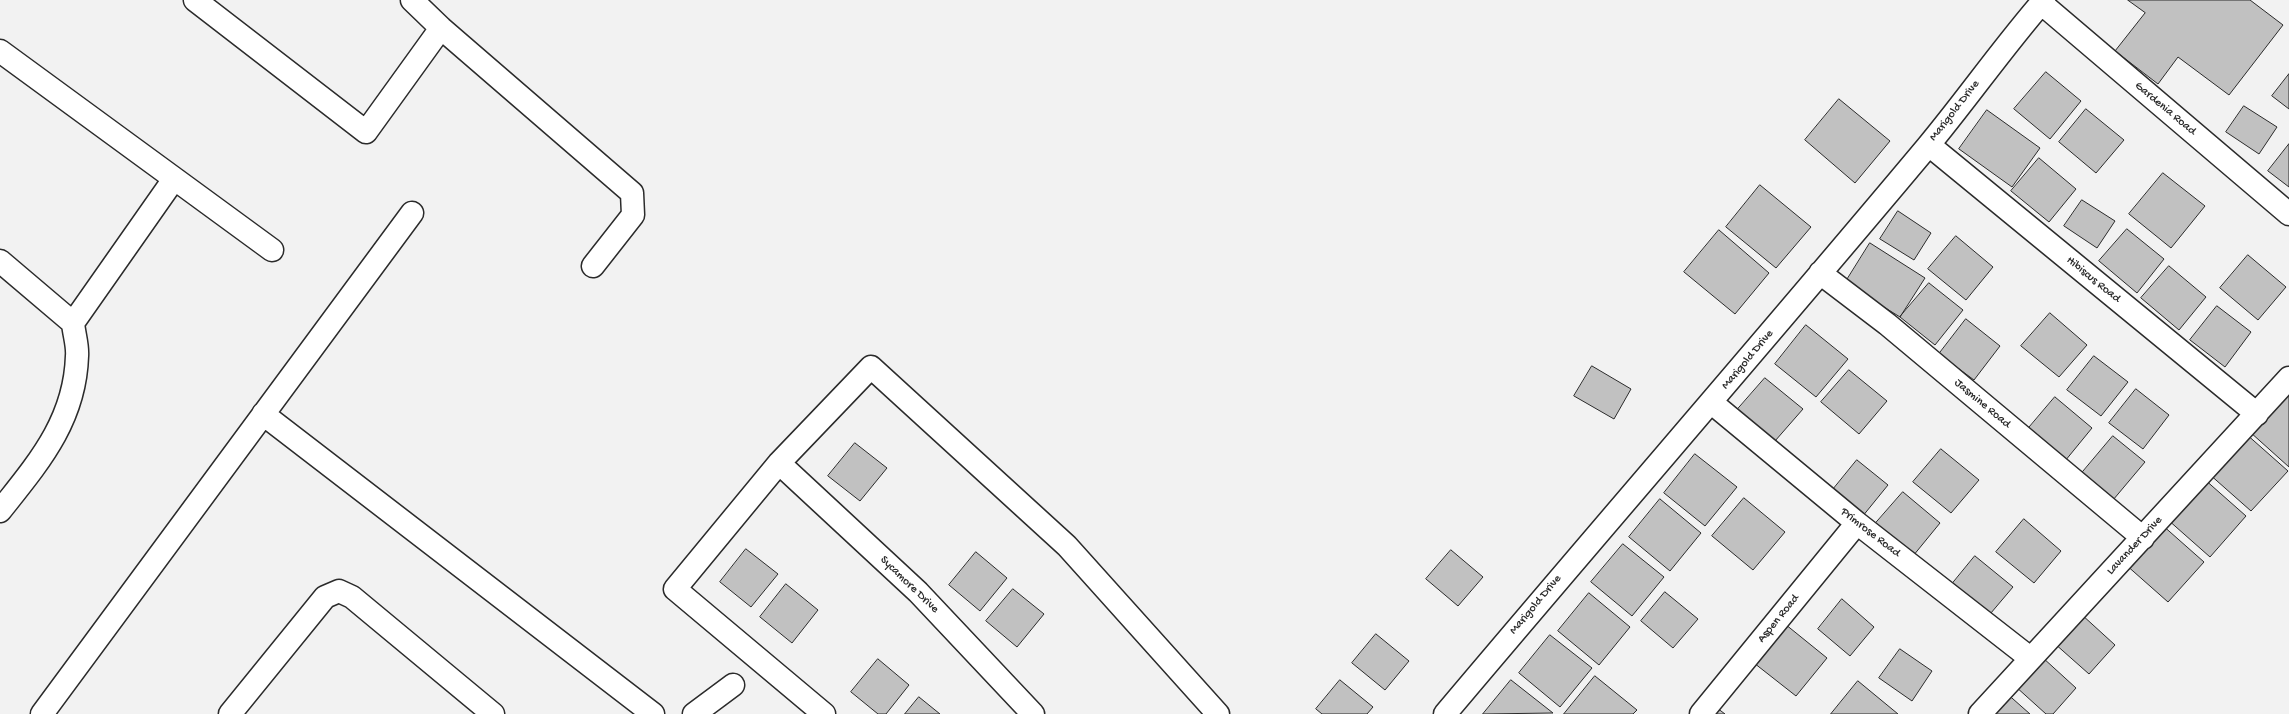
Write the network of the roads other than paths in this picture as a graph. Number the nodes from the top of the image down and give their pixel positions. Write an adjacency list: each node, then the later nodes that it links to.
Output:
1 (195, 0): 4 (street)
2 (412, 0): 4 (street)
3 (2042, 2): 6 (street, Marigold Drive); 9 (street, Gardenia Road)
4 (440, 28): 12 (street)
5 (0, 51): 7 (street)
6 (1929, 145): 13 (street, Marigold Drive); 18 (street, Hibiscus Road)
7 (174, 179): 10 (street); 14 (street)
8 (412, 213): 17 (street)
9 (2289, 214)
10 (272, 250)
11 (0, 261): 14 (street)
12 (592, 266)
13 (1820, 273): 16 (street, Marigold Drive); 22 (street, Jasmine Road)
14 (73, 323): 20 (street)
15 (2289, 378): 18 (street, Lavander Drive)
16 (1712, 403): 21 (street, Primrose Road); 33 (street, Marigold Drive)
17 (264, 414): 25 (street); 28 (street)
18 (2257, 414): 22 (street, Lavander Drive)
19 (779, 463): 30 (street); 31 (street, Sycamore Drive); 32 (street)
20 (0, 511)
21 (1857, 523): 23 (street, Primrose Road); 34 (street, Aspen Road)
22 (2143, 538): 23 (street, Lavander Drive)
23 (2030, 658): 35 (street, Lavander Drive)
24 (733, 685): 29 (street)
25 (42, 714)
26 (230, 714): 27 (street)
27 (494, 714)
28 (653, 714)
29 (694, 714)
30 (824, 714)
31 (1033, 714)
32 (1218, 714)
33 (1445, 714)
34 (1701, 714)
35 (1980, 714)

